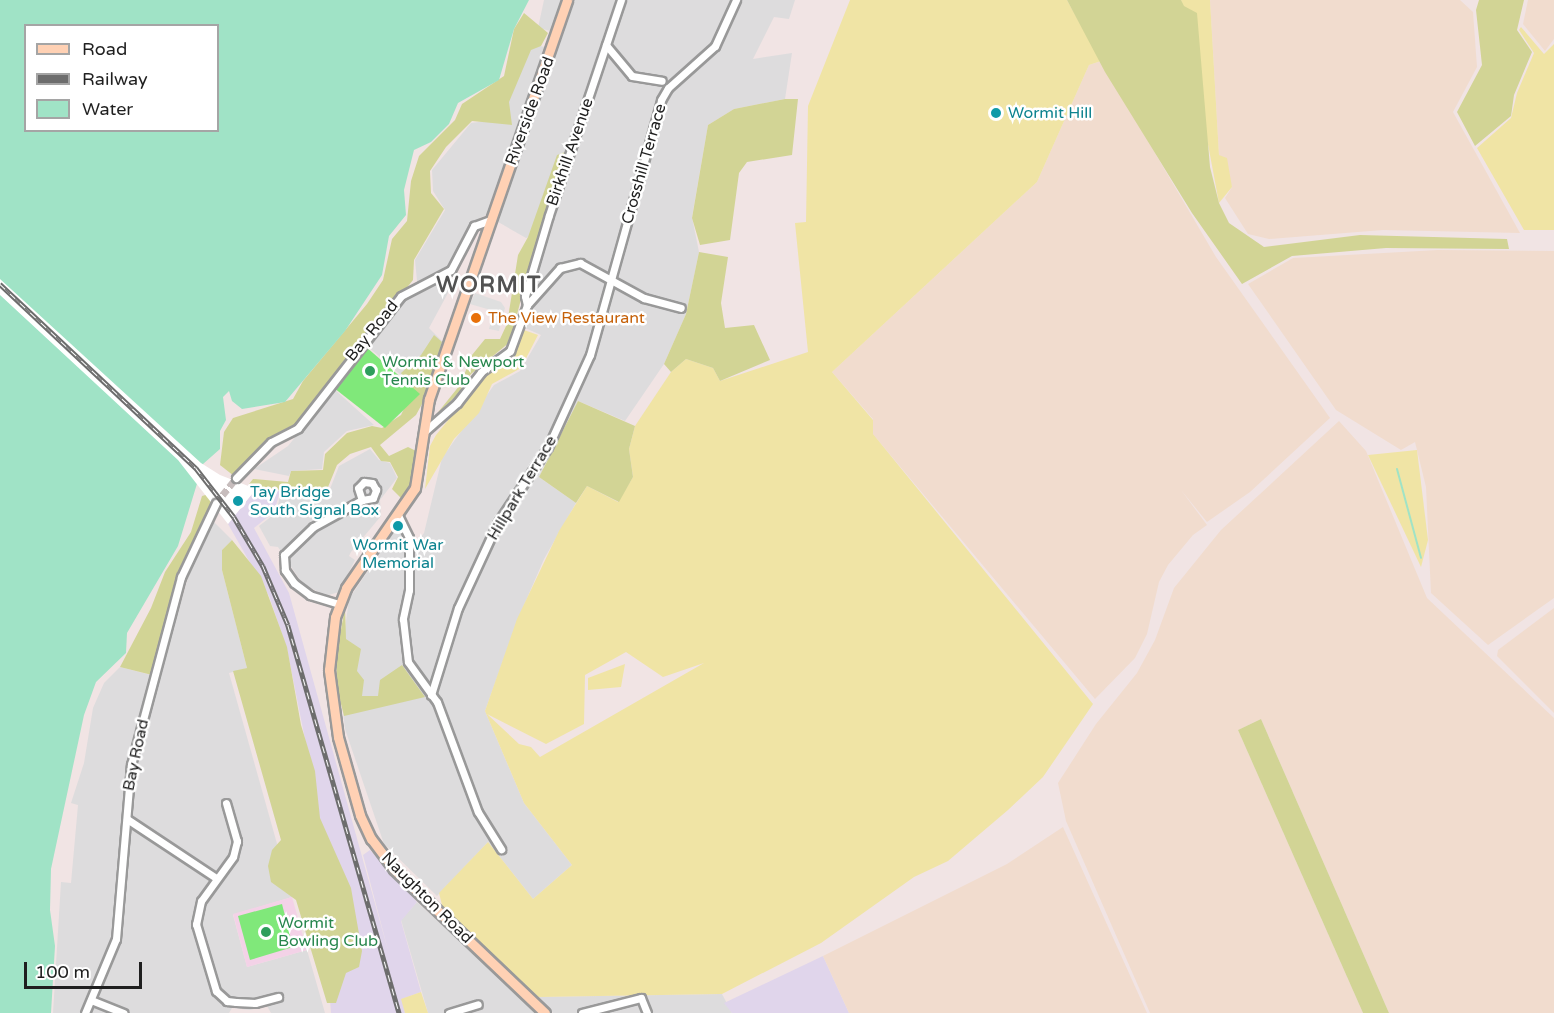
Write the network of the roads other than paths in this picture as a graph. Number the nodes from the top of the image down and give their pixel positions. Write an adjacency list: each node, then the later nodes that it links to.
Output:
1 (567, 0): 6 (main road, Riverside Road)
2 (621, 0): 4 (street, Birkhill Avenue)
3 (736, 0): 7 (street, Crosshill Terrace)
4 (606, 45): 5 (street); 8 (street, Birkhill Avenue)
5 (662, 81)
6 (488, 221): 10 (main road, Naughton Road); 11 (street, Bay Road)
7 (610, 280): 8 (street); 9 (street); 16 (street, Hillpark Terrace)
8 (527, 305): 10 (street)
9 (681, 308)
10 (426, 426): 14 (main road, Naughton Road)
11 (236, 478)
12 (362, 500): 15 (street)
13 (216, 503): 18 (street, Bay Road)
14 (398, 515): 15 (main road, Naughton Road); 16 (street)
15 (339, 604): 28 (main road, Naughton Road)
16 (432, 694): 19 (street)
17 (226, 802): 20 (street)
18 (127, 819): 20 (street); 22 (street, Bay Road)
19 (501, 849)
20 (216, 878): 21 (street)
21 (278, 998)
22 (91, 1000): 25 (street, Bay Road); 26 (street)
23 (478, 1004): 24 (street)
24 (468, 1010): 27 (street)
25 (85, 1013)
26 (124, 1013)
27 (449, 1013)
28 (545, 1013)
29 (582, 1013): 30 (street)
30 (647, 1013)

